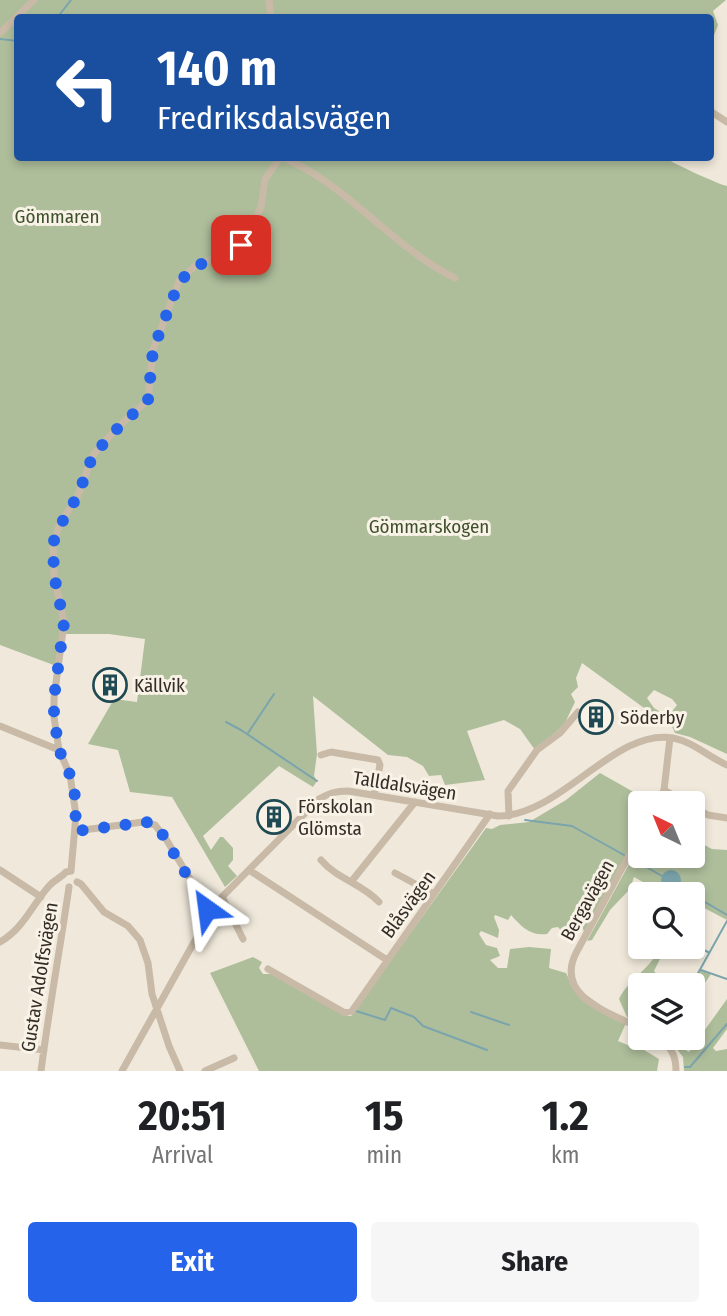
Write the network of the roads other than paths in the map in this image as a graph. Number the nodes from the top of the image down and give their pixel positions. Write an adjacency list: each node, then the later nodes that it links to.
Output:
1 (34, 0): 2 (street)
2 (20, 14)
3 (14, 19): 4 (street)
4 (0, 33)
5 (280, 161): 11 (street)
6 (289, 161): 7 (street)
7 (455, 278)
8 (578, 712): 19 (street)
9 (0, 726): 11 (street)
10 (670, 738): 13 (street); 14 (street); 19 (street, Talldalsvägen)
11 (59, 750): 21 (street)
12 (321, 755): 15 (street)
13 (727, 765)
14 (664, 790)
15 (374, 795): 16 (street, Talldalsvägen); 25 (street, Talldalsvägen)
16 (415, 802): 18 (street, Talldalsvägen); 30 (street)
17 (705, 813): 20 (street)
18 (490, 814): 19 (street, Talldalsvägen); 32 (street, Blåsvägen)
19 (509, 816)
20 (727, 818)
21 (76, 831): 26 (street); 36 (street)
22 (628, 857): 42 (street, Bergavägen)
23 (321, 860): 30 (street)
24 (0, 870): 33 (street)
25 (250, 870): 34 (street, Talldalsvägen); 39 (street)
26 (71, 872): 28 (street); 29 (street)
27 (395, 873): 32 (street)
28 (61, 879): 31 (street); 33 (street)
29 (77, 882): 31 (street); 41 (street)
30 (351, 882): 35 (street)
31 (69, 887): 44 (street, Gustav Adolfsvägen)
32 (434, 894): 39 (street, Blåsvägen)
33 (41, 897): 38 (street)
34 (222, 897): 36 (street, Talldalsvägen); 37 (street)
35 (379, 902)
36 (210, 912): 41 (street, Talldalsvägen)
37 (243, 939)
38 (0, 942)
39 (387, 960): 40 (street, Blåsvägen)
40 (268, 969)
41 (158, 1008): 48 (street, Talldalsvägen); 49 (street)
42 (628, 1022)
43 (0, 1045): 44 (street)
44 (44, 1050): 47 (street, Gustav Adolfsvägen)
45 (672, 1050): 51 (street)
46 (234, 1058): 50 (street)
47 (41, 1071)
48 (122, 1071)
49 (180, 1071)
50 (205, 1071)
51 (676, 1071)

